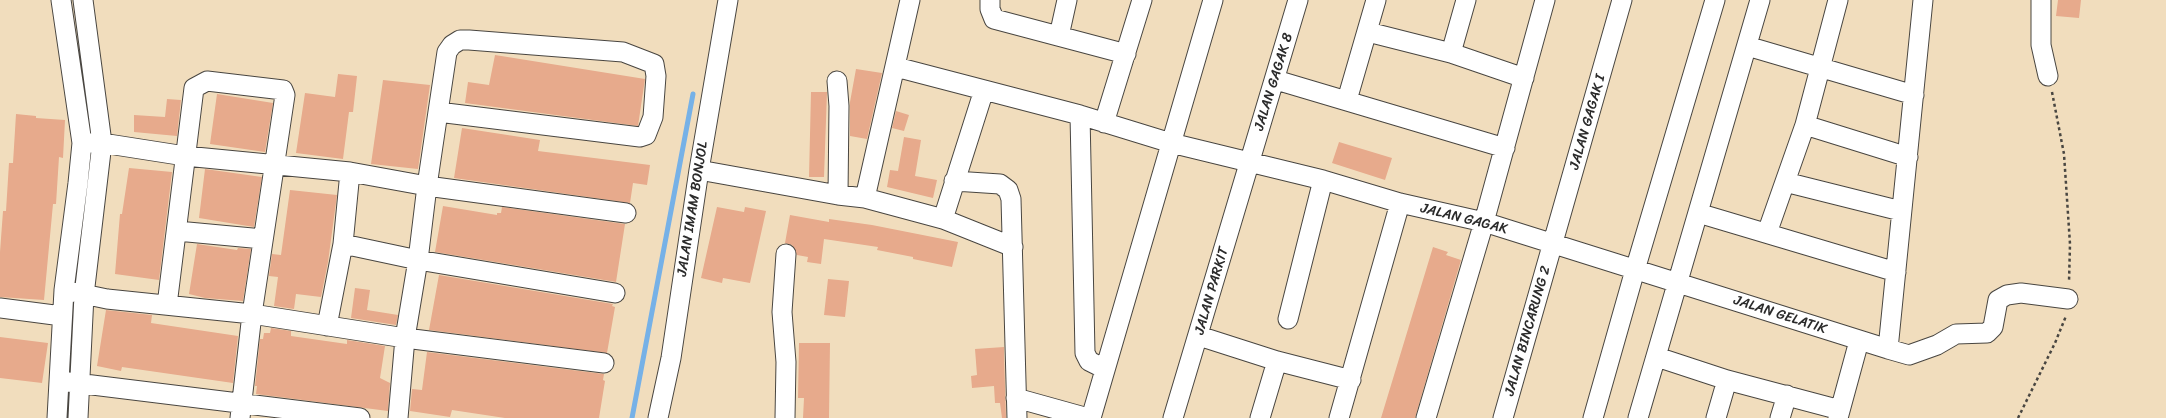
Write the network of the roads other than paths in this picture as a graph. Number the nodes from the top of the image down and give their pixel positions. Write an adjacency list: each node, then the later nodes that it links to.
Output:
1 (61, 0): 22 (street)
2 (83, 0): 21 (street)
3 (728, 0): 47 (street, JALAN IMAM BONJOL)
4 (910, 0): 26 (street)
5 (990, 0): 20 (street)
6 (1067, 0): 20 (street)
7 (1142, 0): 25 (street)
8 (1213, 0): 41 (street)
9 (1298, 0): 30 (street, JALAN GAGAK 8)
10 (1376, 0): 19 (street)
11 (1466, 0): 24 (street)
12 (1545, 0): 29 (street)
13 (1622, 0): 65 (street, JALAN GAGAK I)
14 (1716, 0): 69 (street)
15 (1760, 0): 23 (street)
16 (1838, 0): 27 (street)
17 (1923, 0): 33 (street)
18 (2041, 0): 28 (street)
19 (1368, 32): 24 (street); 34 (street)
20 (1059, 36): 25 (street)
21 (89, 39): 22 (street); 40 (street)
22 (67, 42): 39 (street)
23 (1747, 46): 27 (street); 58 (street)
24 (1451, 53): 29 (street)
25 (1126, 54): 37 (street)
26 (896, 67): 32 (street, JALAN GAGAK); 54 (street)
27 (1818, 68): 33 (street); 38 (street)
28 (2048, 76)
29 (1524, 78): 42 (street)
30 (1276, 80): 34 (street); 45 (street, JALAN GAGAK 8)
31 (837, 81): 53 (street)
32 (984, 90): 36 (street, JALAN GAGAK); 50 (street)
33 (1914, 95): 44 (street)
34 (1347, 100): 42 (street)
35 (438, 112): 35 (street); 52 (street)
36 (1080, 115): 37 (street, JALAN GAGAK); 89 (street)
37 (1104, 123): 41 (street, JALAN GAGAK)
38 (1805, 125): 44 (street); 51 (street)
39 (82, 143): 40 (street); 72 (street)
40 (102, 143): 43 (street); 74 (street)
41 (1171, 143): 45 (street, JALAN GAGAK); 89 (street)
42 (1504, 148): 60 (street)
43 (185, 156): 46 (street); 46 (street); 61 (street)
44 (1908, 157): 56 (street)
45 (1249, 163): 49 (street, JALAN GAGAK); 82 (street, JALAN PARKIT)
46 (275, 166): 48 (street); 63 (street)
47 (699, 170): 53 (street); 102 (street, JALAN IMAM BONJOL)
48 (350, 172): 52 (street); 64 (street)
49 (1323, 180): 55 (street, JALAN GAGAK); 80 (street)
50 (954, 182): 59 (street); 66 (street)
51 (1785, 182): 56 (street); 62 (street)
52 (427, 186): 57 (street); 68 (street)
53 (838, 195): 54 (street)
54 (865, 198): 59 (street)
55 (1400, 203): 60 (street, JALAN GAGAK); 90 (street)
56 (1902, 211): 70 (street)
57 (626, 213)
58 (1698, 213): 62 (street); 71 (street)
59 (943, 219): 66 (street)
60 (1484, 222): 65 (street, JALAN GAGAK); 109 (street)
61 (177, 231): 63 (street); 76 (street)
62 (1767, 232): 70 (street)
63 (263, 240): 78 (street)
64 (343, 244): 68 (street); 81 (street)
65 (1554, 244): 69 (street, JALAN GAGAK); 110 (street, JALAN BINCARUNG 2)
66 (1013, 247): 95 (street)
67 (786, 254): 103 (street)
68 (418, 260): 73 (street); 83 (street)
69 (1635, 270): 71 (street, JALAN GAGAK); 111 (street)
70 (1896, 272): 85 (street)
71 (1677, 281): 84 (street, JALAN GELATIK); 86 (street)
72 (64, 290): 74 (street); 79 (street)
73 (615, 294)
74 (84, 295): 76 (street); 93 (street)
75 (2068, 299): 85 (street, JALAN GELATIK)
76 (167, 306): 78 (street)
77 (0, 308): 79 (street)
78 (252, 314): 81 (street); 96 (street)
79 (62, 316): 92 (street)
80 (1288, 319)
81 (327, 326): 83 (street)
82 (1199, 336): 87 (street); 106 (street, JALAN PARKIT)
83 (405, 338): 88 (street); 101 (street)
84 (1859, 341): 85 (street, JALAN GELATIK); 97 (street)
85 (1886, 348)
86 (1656, 357): 91 (street); 112 (street)
87 (1277, 361): 90 (street); 107 (street)
88 (604, 363)
89 (1105, 370): 105 (street)
90 (1351, 380): 108 (street)
91 (1727, 380): 94 (street); 113 (street)
92 (59, 381): 93 (street); 98 (street)
93 (80, 383): 96 (street); 99 (street)
94 (1787, 395): 97 (street); 114 (street)
95 (1016, 398): 104 (street); 105 (street)
96 (241, 410): 100 (street)
97 (1839, 414)
98 (58, 418)
99 (78, 418)
100 (360, 418)
101 (398, 418)
102 (658, 418)
103 (785, 418)
104 (1017, 418)
105 (1089, 418)
106 (1174, 418)
107 (1260, 418)
108 (1339, 418)
109 (1426, 418)
110 (1503, 418)
111 (1593, 418)
112 (1638, 418)
113 (1716, 418)
114 (1780, 418)

